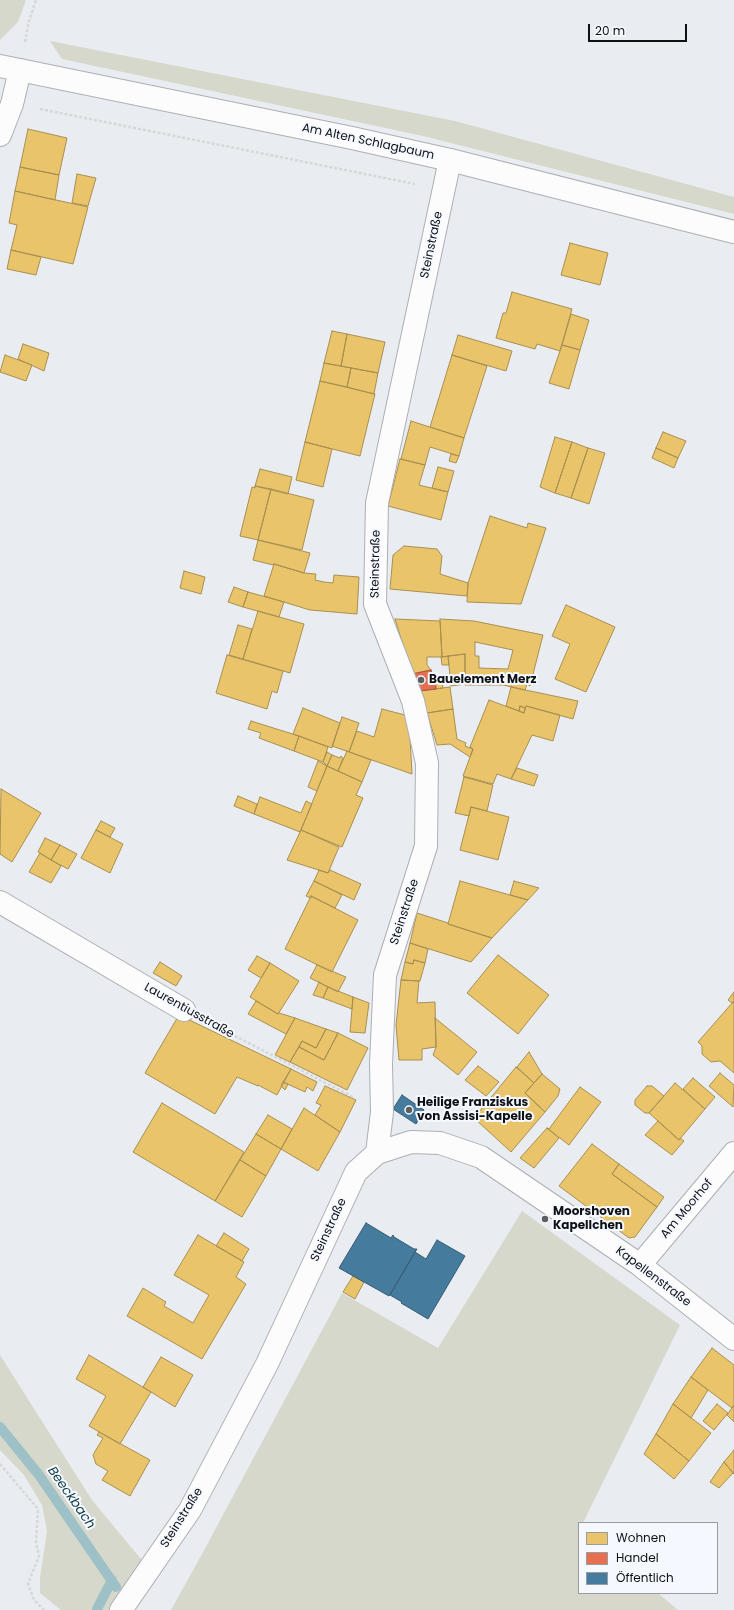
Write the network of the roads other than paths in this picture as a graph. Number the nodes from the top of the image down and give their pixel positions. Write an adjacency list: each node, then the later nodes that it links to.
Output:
1 (10, 68): 2 (street); 3 (street, Am Alten Schlagbaum)
2 (0, 135)
3 (450, 160): 4 (street, Am Alten Schlagbaum); 7 (street, Steinstraße)
4 (734, 232)
5 (0, 902): 6 (street, Laurentiusstraße)
6 (184, 1010)
7 (377, 1153): 9 (street, Kapellenstraße); 11 (street, Steinstraße)
8 (734, 1154): 9 (street, Am Moorhof)
9 (640, 1265): 10 (street, Kapellenstraße)
10 (734, 1339)
11 (121, 1610)

